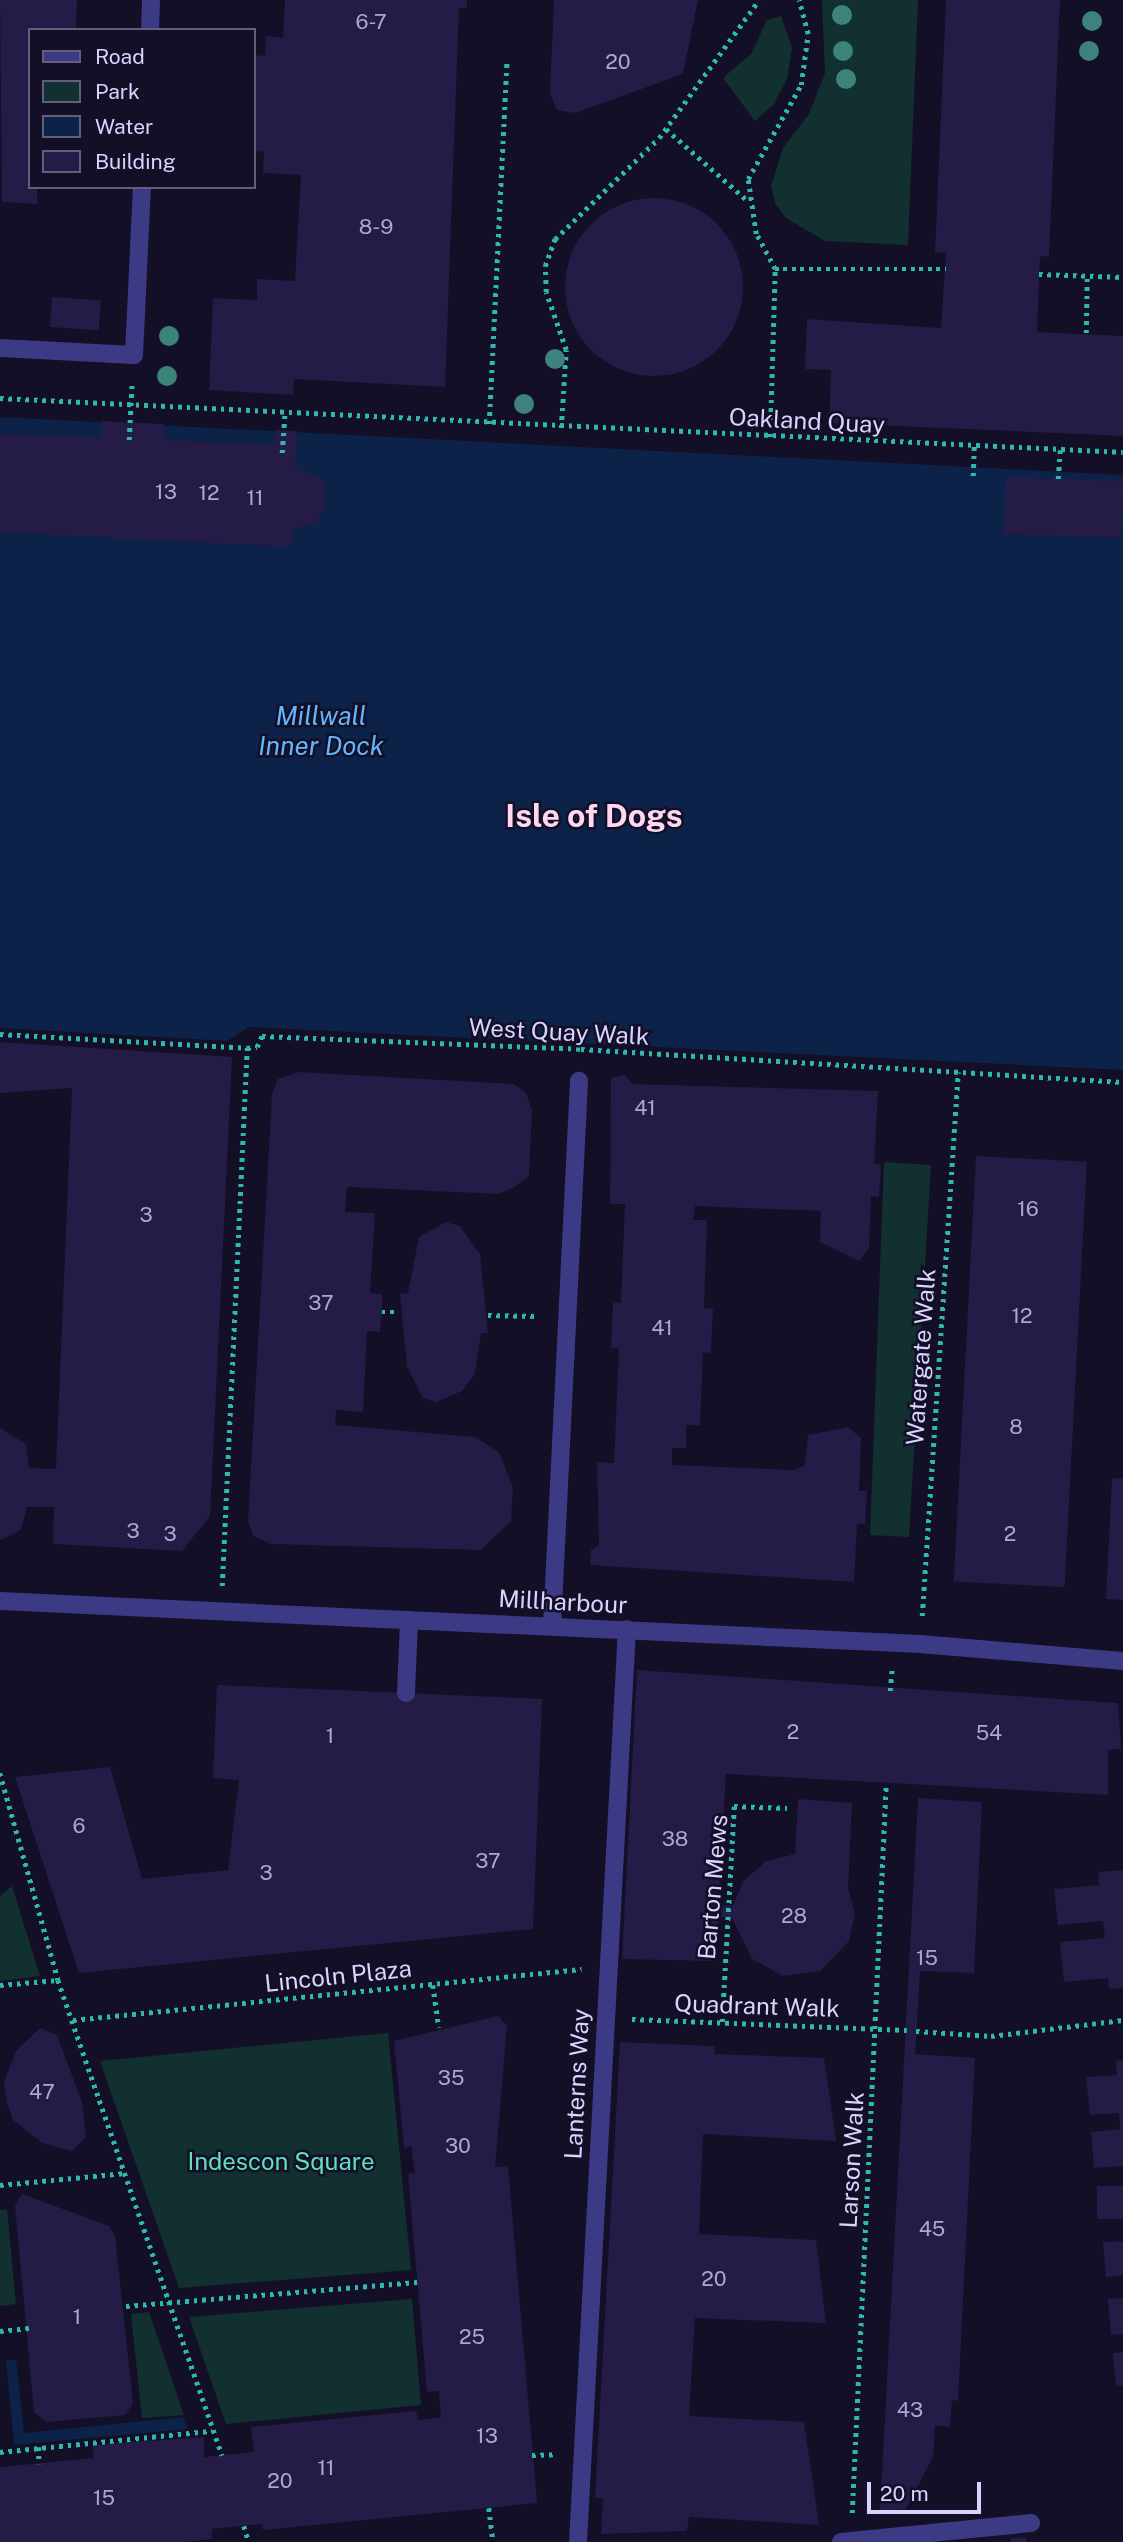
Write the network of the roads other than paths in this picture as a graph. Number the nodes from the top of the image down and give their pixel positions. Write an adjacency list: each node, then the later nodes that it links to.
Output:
1 (151, 0): 2 (street)
2 (150, 28)
3 (142, 189): 4 (street)
4 (0, 348)
5 (579, 1081): 8 (street)
6 (0, 1601): 7 (street, Millharbour)
7 (409, 1620): 8 (street, Millharbour); 11 (street)
8 (552, 1626): 9 (street, Millharbour)
9 (627, 1629): 10 (street, Millharbour); 14 (street, Lanterns Way)
10 (1123, 1661)
11 (406, 1693)
12 (1031, 2523): 13 (street)
13 (844, 2540)
14 (578, 2542)

